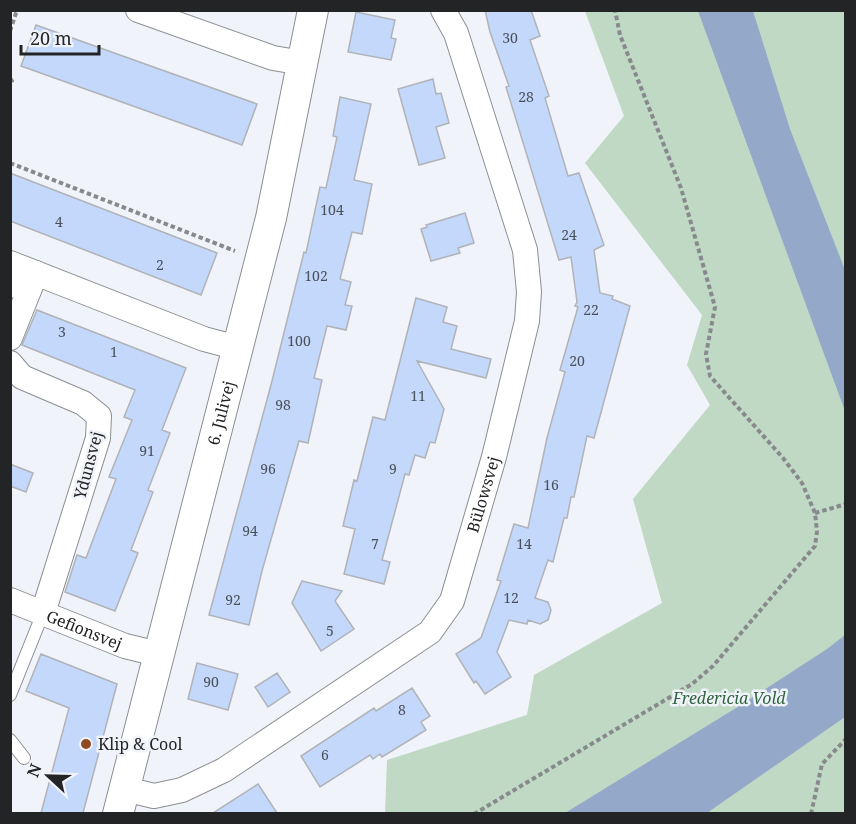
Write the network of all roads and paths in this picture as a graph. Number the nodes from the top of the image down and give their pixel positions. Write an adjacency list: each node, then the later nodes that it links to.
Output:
1 (17, 10): 6 (path)
2 (138, 10): 7 (street)
3 (313, 10): 7 (street, 6. Julivej)
4 (443, 10): 26 (street, Bülowsvej)
5 (615, 10): 18 (path)
6 (10, 31)
7 (303, 63): 11 (street, 6. Julivej)
8 (10, 78): 9 (path)
9 (10, 85)
10 (10, 163): 11 (path)
11 (261, 261): 15 (street, 6. Julivej)
12 (22, 268): 13 (lane); 14 (street); 15 (street)
13 (10, 292)
14 (10, 338)
15 (238, 348): 21 (street, 6. Julivej)
16 (10, 363): 20 (street, Ydunsvej)
17 (846, 504): 18 (path)
18 (815, 513): 27 (path)
19 (10, 600): 20 (street, Gefionsvej)
20 (43, 613): 21 (street, Gefionsvej); 22 (lane)
21 (158, 654): 26 (street, 6. Julivej)
22 (10, 695)
23 (846, 739): 28 (path)
24 (10, 740): 25 (lane)
25 (24, 758)
26 (121, 801)
27 (474, 813)
28 (811, 813)

